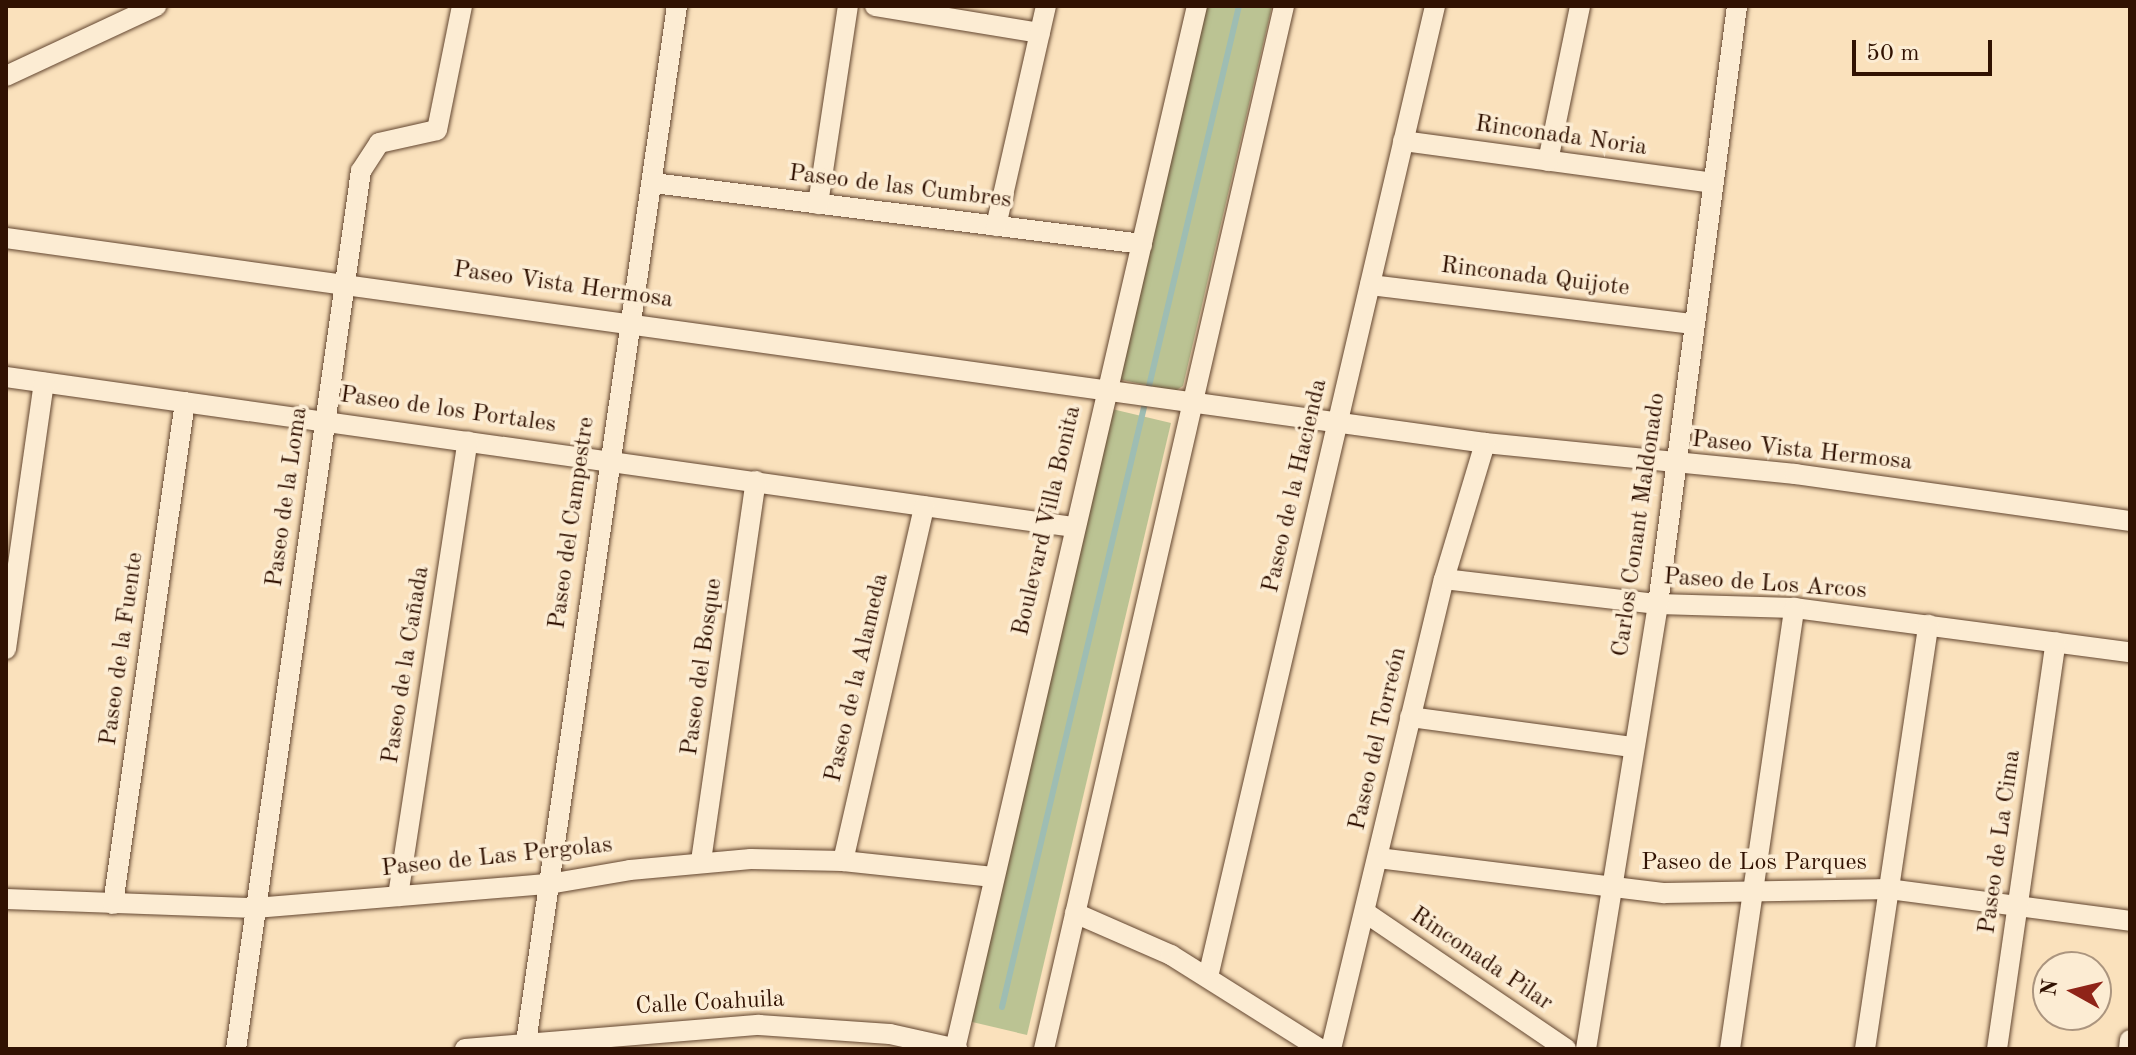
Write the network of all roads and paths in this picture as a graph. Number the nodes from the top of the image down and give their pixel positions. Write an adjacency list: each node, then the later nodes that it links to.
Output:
1 (156, 6): 13 (street)
2 (462, 6): 22 (street, Paseo de la Loma)
3 (677, 6): 16 (street, Paseo del Campestre)
4 (848, 6): 18 (street)
5 (875, 6): 12 (street)
6 (1046, 6): 12 (street)
7 (1197, 6): 21 (street, Boulevard Villa Bonita)
8 (1284, 6): 29 (street)
9 (1435, 6): 14 (street, Paseo de la Hacienda)
10 (1580, 6): 15 (street)
11 (1737, 6): 17 (street, Carlos Conant Maldonado)
12 (1040, 33): 19 (street)
13 (6, 76)
14 (1403, 141): 15 (street, Rinconada Noria); 23 (street, Paseo de la Hacienda)
15 (1548, 161): 17 (street, Rinconada Noria)
16 (653, 183): 18 (street, Paseo de las Cumbres); 24 (street, Paseo del Campestre)
17 (1713, 183): 25 (street, Carlos Conant Maldonado)
18 (818, 204): 19 (street, Paseo de las Cumbres)
19 (996, 226): 21 (street, Paseo de las Cumbres)
20 (6, 238): 22 (street, Paseo Vista Hermosa)
21 (1142, 244): 28 (street, Boulevard Villa Bonita)
22 (346, 282): 24 (street, Paseo Vista Hermosa); 31 (street, Paseo de la Loma)
23 (1370, 285): 25 (street, Rinconada Quijote); 32 (street, Paseo de la Hacienda)
24 (628, 322): 28 (street, Paseo Vista Hermosa); 35 (street, Paseo del Campestre)
25 (1694, 324): 36 (street, Carlos Conant Maldonado)
26 (6, 377): 27 (street, Paseo de los Portales)
27 (44, 383): 30 (street, Paseo de los Portales); 46 (street)
28 (1110, 388): 29 (street, Paseo Vista Hermosa); 40 (street, Boulevard Villa Bonita)
29 (1188, 401): 32 (street, Paseo Vista Hermosa); 63 (street)
30 (185, 402): 31 (street, Paseo de los Portales); 60 (street, Paseo de la Fuente)
31 (325, 420): 33 (street, Paseo de los Portales); 62 (street, Paseo de la Loma)
32 (1338, 423): 34 (street, Paseo Vista Hermosa); 66 (street, Paseo de la Hacienda)
33 (468, 441): 35 (street, Paseo de los Portales); 58 (street, Paseo de la Cañada)
34 (1485, 443): 36 (street, Paseo Vista Hermosa); 41 (street, Paseo del Torreón)
35 (609, 459): 37 (street, Paseo de los Portales); 54 (street, Paseo del Campestre)
36 (1676, 465): 39 (street, Paseo Vista Hermosa); 42 (street, Carlos Conant Maldonado)
37 (756, 481): 38 (street, Paseo de los Portales); 51 (street, Paseo del Bosque)
38 (924, 506): 40 (street, Paseo de los Portales); 52 (street, Paseo de la Alameda)
39 (2130, 521)
40 (1073, 527): 53 (street, Boulevard Villa Bonita)
41 (1444, 579): 42 (street, Paseo de Los Arcos); 48 (street, Paseo del Torreón)
42 (1658, 604): 43 (street, Paseo de Los Arcos); 49 (street, Carlos Conant Maldonado)
43 (1794, 608): 44 (street, Paseo de Los Arcos); 57 (street)
44 (1928, 625): 45 (street, Paseo de Los Arcos); 55 (street)
45 (2056, 642): 47 (street, Paseo de Los Arcos); 61 (street, Paseo de La Cima)
46 (6, 649)
47 (2130, 652)
48 (1410, 717): 49 (street); 50 (street, Paseo del Torreón)
49 (1633, 747): 56 (street, Carlos Conant Maldonado)
50 (1378, 858): 56 (street, Paseo de Los Parques); 64 (street, Paseo del Torreón)
51 (701, 861): 52 (street, Paseo de Las Pergolas); 54 (street, Paseo de Las Pergolas)
52 (843, 861): 53 (street, Paseo de Las Pergolas)
53 (993, 877): 71 (street, Boulevard Villa Bonita)
54 (549, 884): 58 (street, Paseo de Las Pergolas); 68 (street, Paseo del Campestre)
55 (1888, 889): 57 (street, Paseo de Los Parques); 61 (street, Paseo de Los Parques); 78 (street)
56 (1613, 890): 57 (street, Paseo de Los Parques); 76 (street, Carlos Conant Maldonado)
57 (1753, 894): 77 (street)
58 (398, 896): 62 (street, Paseo de Las Pergolas)
59 (6, 899): 60 (street, Paseo de Las Pergolas)
60 (113, 904): 62 (street, Paseo de Las Pergolas)
61 (2018, 905): 65 (street, Paseo de Los Parques); 79 (street, Paseo de La Cima)
62 (255, 908): 69 (street, Paseo de la Loma)
63 (1075, 913): 66 (street); 72 (street)
64 (1366, 913): 74 (street, Paseo del Torreón); 75 (street, Rinconada Pilar)
65 (2130, 921)
66 (1208, 977): 73 (street)
67 (2130, 1040): 80 (street)
68 (526, 1046): 70 (street, Calle Coahuila); 71 (street, Calle Coahuila)
69 (236, 1049)
70 (465, 1049)
71 (955, 1049)
72 (1044, 1049)
73 (1320, 1049)
74 (1331, 1049)
75 (1566, 1049)
76 (1586, 1049)
77 (1730, 1049)
78 (1865, 1049)
79 (1997, 1049)
80 (2129, 1049)

